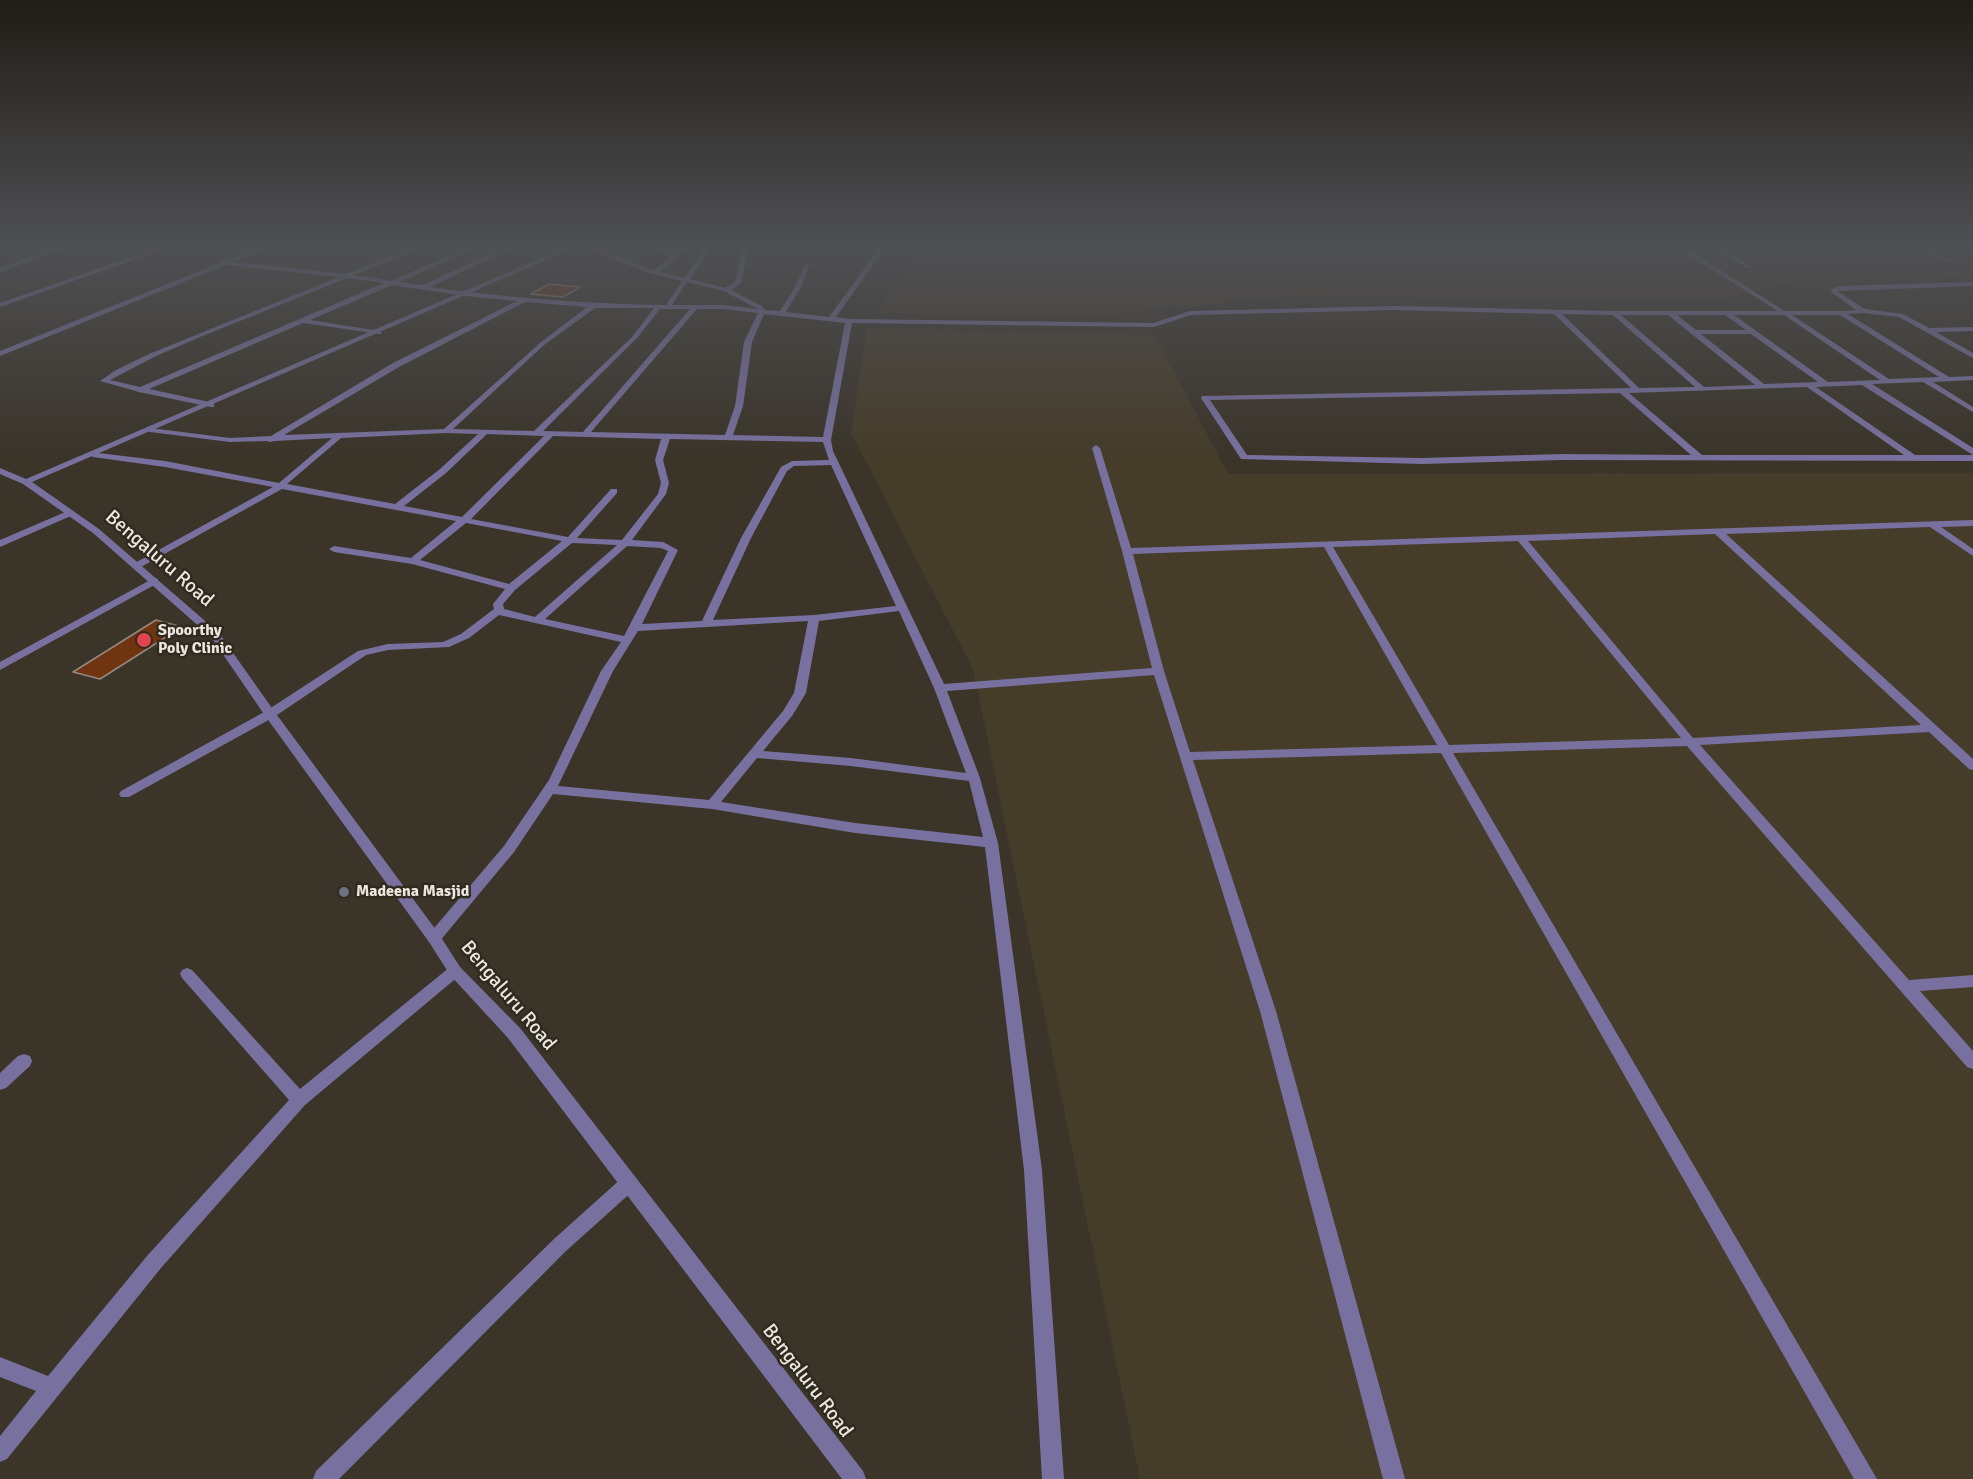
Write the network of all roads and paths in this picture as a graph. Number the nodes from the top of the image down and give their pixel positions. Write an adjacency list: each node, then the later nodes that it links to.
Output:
1 (92, 317): 29 (street)
2 (245, 317): 40 (street)
3 (313, 317): 20 (street)
4 (415, 317): 26 (street)
5 (491, 317): 54 (street)
6 (578, 317): 46 (street)
7 (653, 317): 48 (street)
8 (686, 317): 50 (street)
9 (759, 317): 53 (street)
10 (822, 317): 19 (street)
11 (1178, 317): 21 (street)
12 (1561, 317): 42 (street)
13 (1620, 317): 39 (street)
14 (1674, 317): 24 (street)
15 (1732, 317): 25 (street)
16 (1791, 317): 34 (street)
17 (1848, 317): 31 (street)
18 (1903, 317): 23 (street)
19 (832, 318): 21 (street)
20 (303, 321): 26 (street); 40 (street)
21 (849, 321): 55 (street)
22 (1973, 329): 23 (street)
23 (1930, 330): 27 (street)
24 (1692, 332): 25 (street); 38 (street)
25 (1751, 332): 36 (street)
26 (379, 333): 43 (street)
27 (1964, 351): 28 (street); 30 (street)
28 (1973, 351)
29 (0, 354)
30 (1973, 356)
31 (1947, 378): 32 (street); 33 (street)
32 (1973, 378)
33 (1922, 379): 34 (street); 44 (street)
34 (1886, 380): 35 (street)
35 (1863, 382): 36 (street); 57 (street)
36 (1826, 384): 37 (street)
37 (1809, 385): 38 (street); 61 (street)
38 (1763, 387): 39 (street)
39 (1702, 388): 42 (street)
40 (139, 390): 43 (street)
41 (1621, 390): 42 (street); 59 (street); 59 (street)
42 (1637, 390)
43 (211, 405): 45 (street)
44 (1973, 410)
45 (150, 430): 54 (street); 58 (street)
46 (446, 431): 47 (street); 52 (street)
47 (485, 432): 48 (street); 67 (street)
48 (537, 432): 49 (street)
49 (552, 432): 50 (street); 69 (street)
50 (585, 434): 51 (street)
51 (666, 437): 53 (street); 75 (street)
52 (337, 438): 54 (street); 65 (street)
53 (728, 438): 55 (street)
54 (269, 440)
55 (827, 440): 62 (street)
56 (1096, 448): 79 (street)
57 (1973, 452)
58 (93, 454): 64 (street); 65 (street)
59 (1699, 457): 61 (street)
60 (1973, 458): 61 (street)
61 (1915, 459)
62 (832, 462): 85 (street); 89 (street)
63 (0, 471): 64 (street, Bengaluru Road)
64 (26, 482): 68 (street, Bengaluru Road)
65 (279, 488): 67 (street); 82 (street)
66 (614, 491): 74 (street)
67 (397, 507): 69 (street)
68 (70, 513): 76 (street); 82 (street, Bengaluru Road)
69 (465, 519): 74 (street); 81 (street)
70 (1973, 523): 71 (street)
71 (1931, 524): 72 (street); 80 (street)
72 (1716, 530): 73 (street); 96 (street)
73 (1520, 537): 77 (street); 97 (street)
74 (570, 540): 75 (street); 84 (street)
75 (625, 543): 88 (street); 90 (street)
76 (0, 544)
77 (1328, 546): 79 (street); 98 (street)
78 (334, 549): 81 (street)
79 (1127, 551): 93 (street)
80 (1973, 553)
81 (412, 561): 84 (street)
82 (136, 566): 83 (street, Bengaluru Road)
83 (154, 581): 92 (street); 95 (street, Bengaluru Road)
84 (511, 588): 86 (street)
85 (902, 608): 87 (street); 94 (street)
86 (499, 610): 88 (street); 95 (street)
87 (814, 618): 89 (street); 99 (street)
88 (538, 619): 91 (street)
89 (706, 624): 90 (street)
90 (635, 628): 91 (street)
91 (627, 640): 103 (street)
92 (0, 667)
93 (1158, 671): 94 (street); 100 (street)
94 (940, 688): 102 (street)
95 (270, 714): 104 (street); 107 (street, Bengaluru Road)
96 (1932, 728): 97 (street); 101 (street)
97 (1690, 742): 98 (street); 111 (street)
98 (1444, 747): 100 (street); 124 (street)
99 (755, 754): 102 (street); 105 (street)
100 (1186, 756): 123 (street)
101 (1973, 766)
102 (974, 778): 106 (street)
103 (549, 789): 105 (street); 107 (street)
104 (125, 794)
105 (712, 805): 106 (street)
106 (991, 843): 122 (street)
107 (434, 938): 108 (street, Bengaluru Road)
108 (455, 971): 115 (street); 116 (street, Bengaluru Road)
109 (187, 974): 115 (street)
110 (1973, 981): 111 (street)
111 (1908, 986): 113 (street)
112 (24, 1061): 114 (street)
113 (1973, 1062)
114 (0, 1083)
115 (299, 1100): 118 (street)
116 (629, 1183): 120 (street); 121 (street, Bengaluru Road)
117 (0, 1367): 118 (street)
118 (50, 1387): 119 (street)
119 (0, 1452)
120 (324, 1479)
121 (855, 1479)
122 (1053, 1479)
123 (1394, 1479)
124 (1866, 1479)

